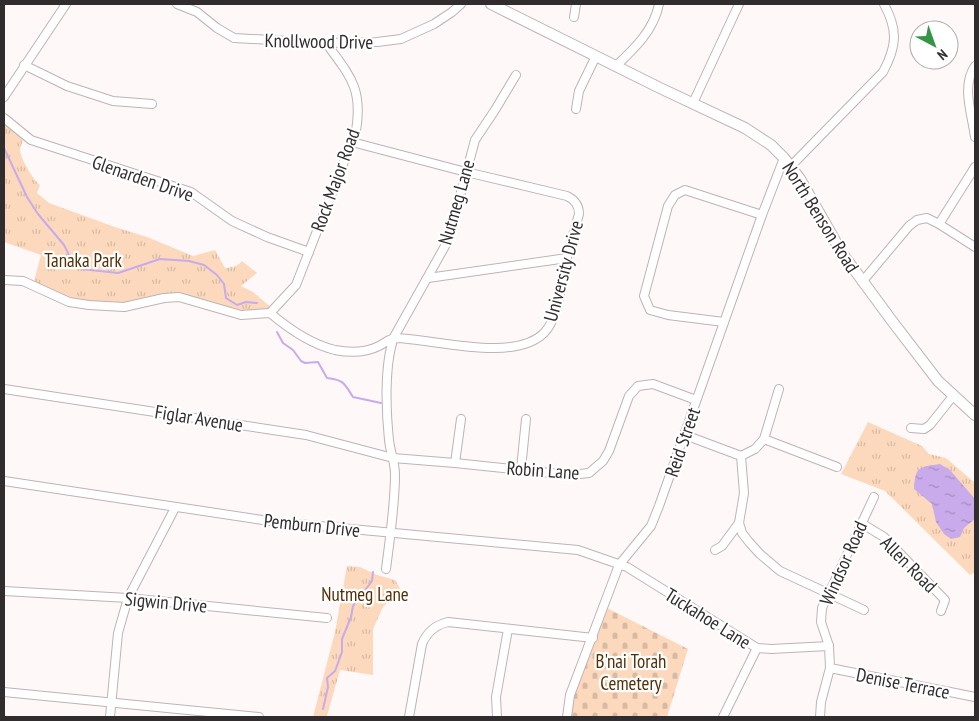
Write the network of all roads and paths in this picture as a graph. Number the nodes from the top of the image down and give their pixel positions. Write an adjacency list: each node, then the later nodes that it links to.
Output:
1 (66, 4): 12 (street)
2 (177, 4): 10 (street, Knollwood Drive)
3 (461, 4): 10 (street, Knollwood Drive)
4 (491, 4): 11 (main road, North Benson Road)
5 (576, 4): 9 (street)
6 (659, 4): 13 (street)
7 (739, 4): 17 (street)
8 (884, 4): 23 (street)
9 (574, 16)
10 (326, 43): 22 (street, Rock Major Road)
11 (596, 56): 13 (main road, North Benson Road); 19 (street)
12 (24, 65): 16 (street); 18 (street)
13 (616, 66): 17 (main road, North Benson Road)
14 (975, 66): 21 (street)
15 (516, 74): 25 (street, Nutmeg Lane)
16 (4, 97)
17 (693, 103): 23 (main road, North Benson Road)
18 (152, 104)
19 (576, 109)
20 (4, 118): 29 (street, Glenarden Drive)
21 (975, 137)
22 (352, 142): 25 (street); 29 (street, Rock Major Road)
23 (788, 162): 26 (street, Reid Street); 33 (main road, North Benson Road)
24 (975, 167): 27 (street)
25 (466, 172): 30 (street, University Drive); 31 (street, Nutmeg Lane)
26 (762, 215): 35 (street, Reid Street); 35 (street)
27 (939, 224): 28 (street); 33 (street)
28 (975, 247)
29 (308, 252): 34 (street, Rock Major Road)
30 (567, 258): 31 (street); 36 (street, University Drive)
31 (428, 278): 36 (street, Nutmeg Lane)
32 (4, 280): 34 (street)
33 (862, 282): 39 (main road, North Benson Road)
34 (270, 313): 36 (street)
35 (724, 322): 40 (street, Reid Street)
36 (394, 338): 48 (street, Nutmeg Lane)
37 (4, 389): 48 (street, Figlar Avenue)
38 (780, 389): 46 (street)
39 (953, 396): 41 (main road, North Benson Road); 44 (street)
40 (696, 400): 45 (street, Reid Street); 51 (street, Robin Lane)
41 (975, 415)
42 (460, 419): 49 (street)
43 (526, 419): 51 (street)
44 (912, 428)
45 (685, 435): 47 (street); 59 (street, Reid Street)
46 (764, 439): 47 (street); 50 (street)
47 (741, 456): 55 (street)
48 (393, 458): 49 (street, Robin Lane); 57 (street, Nutmeg Lane)
49 (455, 463): 51 (street, Robin Lane)
50 (837, 468)
51 (521, 469)
52 (4, 480): 54 (street, Pemburn Drive)
53 (874, 497): 56 (street, Windsor Road)
54 (175, 508): 57 (street, Pemburn Drive); 63 (street)
55 (739, 523): 58 (street); 62 (street)
56 (861, 523): 62 (street, Windsor Road); 65 (street, Allen Road)
57 (391, 533): 59 (street, Pemburn Drive); 60 (street, Nutmeg Lane)
58 (715, 550)
59 (619, 565): 68 (street, Reid Street); 70 (street, Tuckahoe Lane)
60 (386, 569)
61 (4, 591): 63 (street, Sigwin Drive)
62 (828, 594): 64 (street); 69 (street, Windsor Road)
63 (128, 598): 66 (street, Sigwin Drive); 74 (street)
64 (864, 610)
65 (941, 611)
66 (327, 618)
67 (508, 629): 68 (street); 78 (street); 79 (street)
68 (593, 638): 80 (street, Reid Street)
69 (829, 646): 70 (street); 71 (street, Windsor Road)
70 (757, 648): 81 (street, Tuckahoe Lane)
71 (830, 668): 73 (street, Denise Terrace); 82 (street, Windsor Road)
72 (4, 692): 74 (street)
73 (975, 697)
74 (112, 703): 75 (street); 76 (street)
75 (185, 714): 77 (street)
76 (110, 717)
77 (254, 717)
78 (409, 717)
79 (497, 717)
80 (567, 717)
81 (723, 717)
82 (820, 717)

